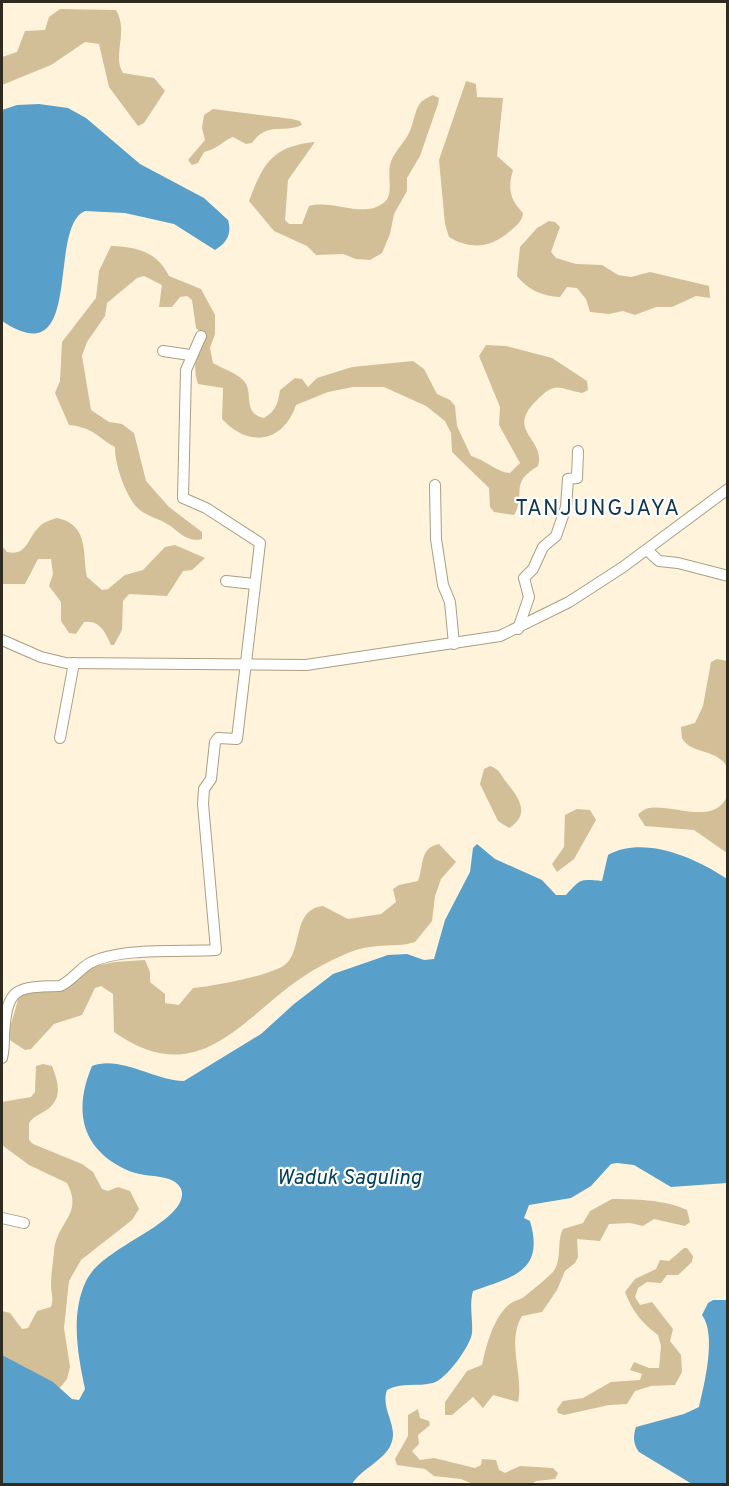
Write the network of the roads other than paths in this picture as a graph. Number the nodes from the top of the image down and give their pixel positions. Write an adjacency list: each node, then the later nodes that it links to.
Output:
1 (201, 336): 3 (street)
2 (163, 351): 3 (street)
3 (190, 355): 10 (street)
4 (578, 451): 11 (street)
5 (435, 485): 13 (street)
6 (728, 489): 7 (street)
7 (648, 551): 8 (street); 11 (street)
8 (728, 576)
9 (226, 581): 10 (street)
10 (254, 584): 15 (street)
11 (518, 629): 13 (street)
12 (2, 640): 14 (street)
13 (454, 644): 15 (street)
14 (74, 663): 15 (street); 16 (street)
15 (247, 667): 17 (street)
16 (60, 738)
17 (2, 1058)
18 (2, 1218): 19 (street)
19 (24, 1223)

